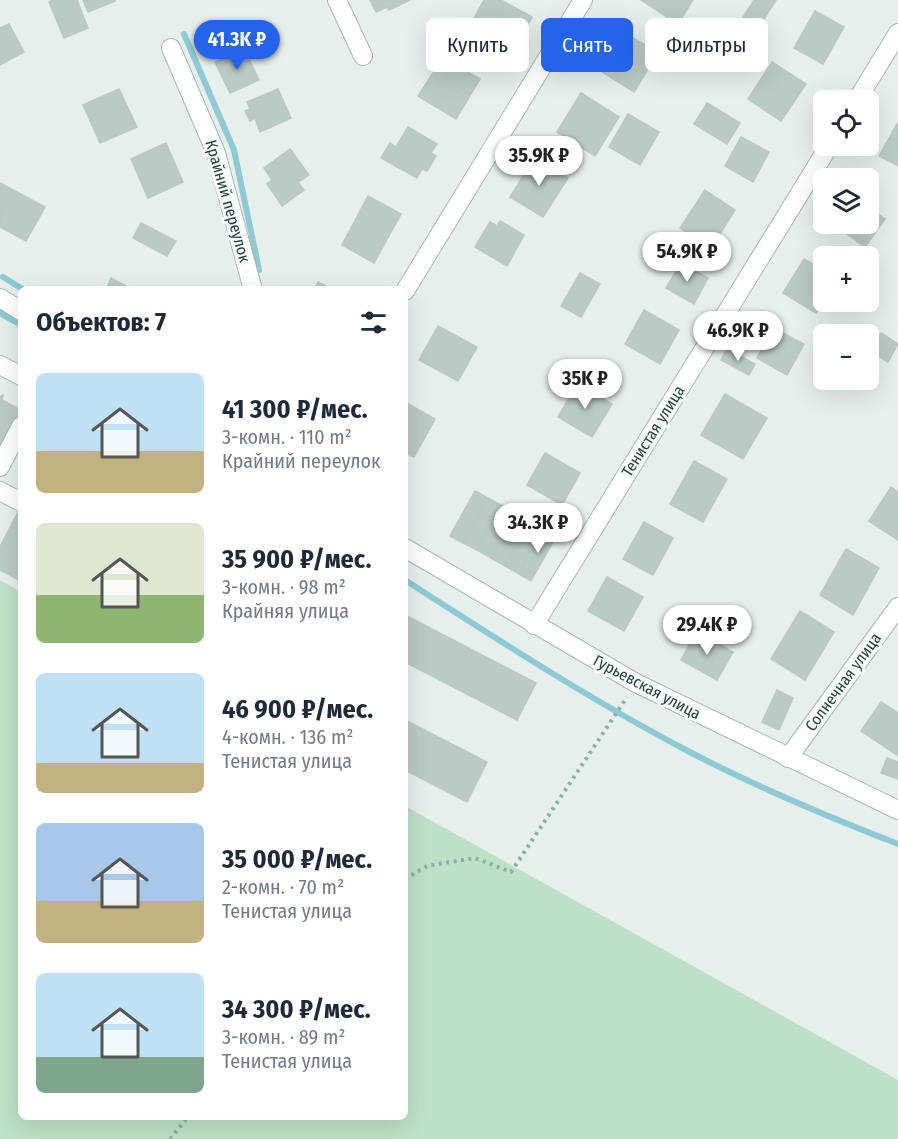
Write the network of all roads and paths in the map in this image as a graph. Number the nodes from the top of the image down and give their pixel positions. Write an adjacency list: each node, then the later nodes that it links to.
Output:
1 (337, 0): 5 (street)
2 (583, 0): 9 (street)
3 (898, 33): 6 (street)
4 (171, 48): 8 (street, Крайний переулок)
5 (363, 56)
6 (863, 90)
7 (823, 156): 20 (street, Тенистая улица)
8 (252, 286)
9 (408, 286)
10 (0, 298): 11 (street)
11 (18, 309)
12 (0, 365): 13 (street)
13 (18, 374)
14 (18, 432): 15 (street)
15 (0, 467)
16 (0, 491): 17 (street)
17 (18, 500)
18 (408, 550): 20 (street, Гурьевская улица)
19 (898, 606): 22 (street, Солнечная улица)
20 (534, 625): 22 (street, Гурьевская улица)
21 (624, 702): 24 (path)
22 (788, 758): 23 (street, Гурьевская улица)
23 (898, 810)
24 (408, 877)
25 (185, 1120): 26 (path)
26 (170, 1139)

